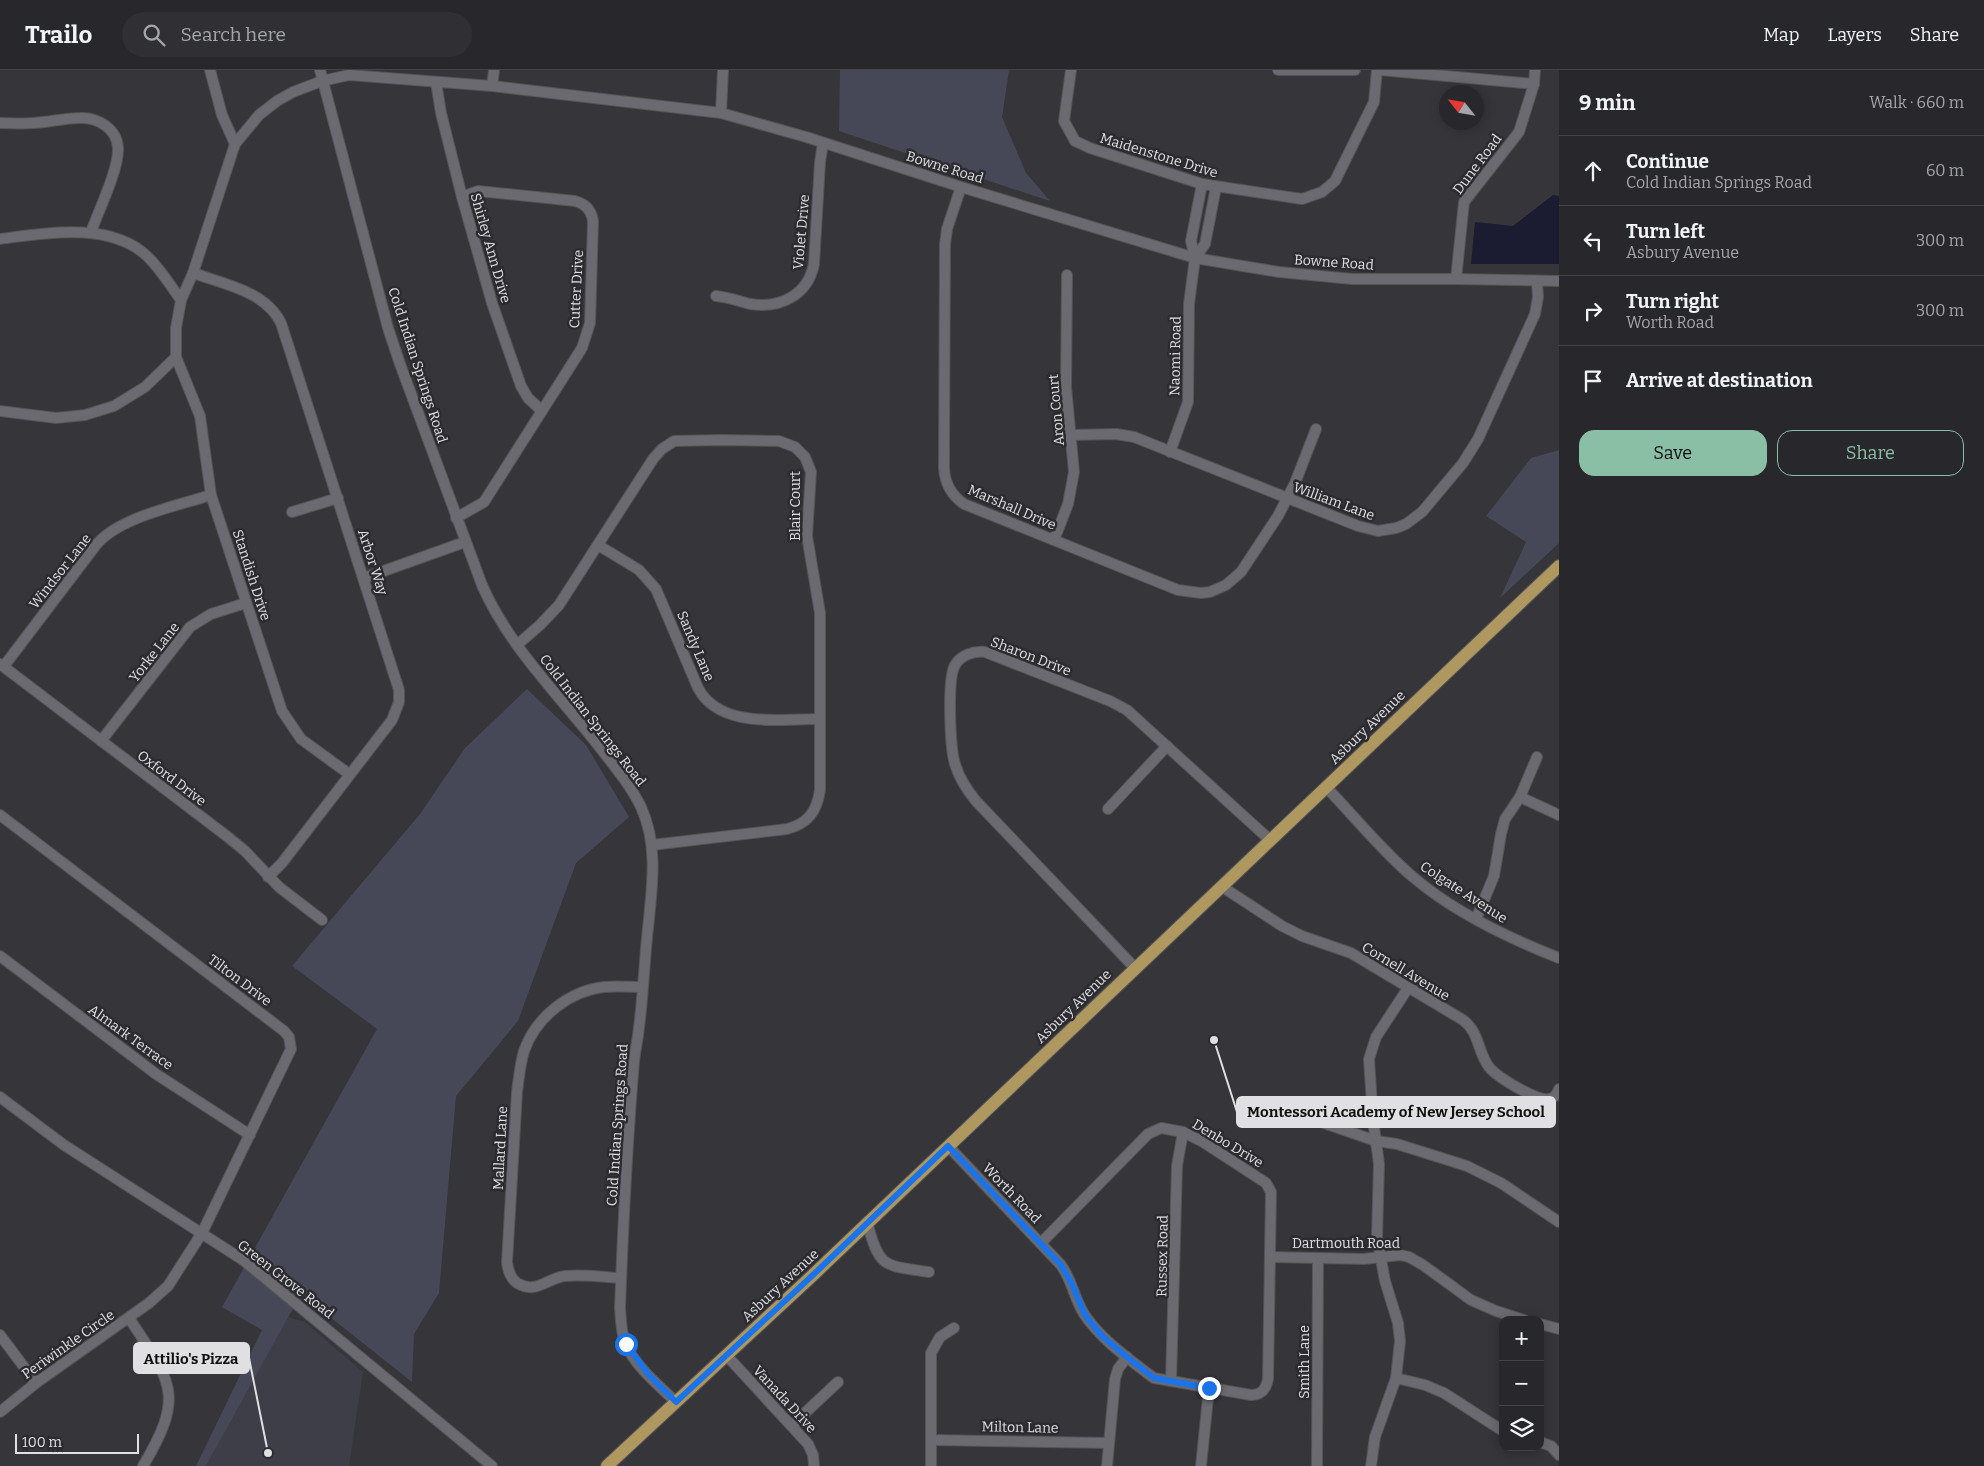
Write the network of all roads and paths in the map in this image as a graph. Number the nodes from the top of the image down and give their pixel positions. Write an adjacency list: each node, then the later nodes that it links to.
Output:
1 (210, 70): 17 (street)
2 (320, 70): 10 (street, Cold Indian Springs Road)
3 (494, 70): 13 (street)
4 (723, 70): 14 (street)
5 (1071, 70): 18 (street, Maidenstone Drive)
6 (1278, 70): 7 (street)
7 (1355, 70)
8 (1378, 70): 12 (street); 20 (street, Maidenstone Drive)
9 (1535, 70): 12 (street, Dune Road)
10 (322, 81): 11 (street, Bowne Road); 17 (street); 42 (street, Cold Indian Springs Road)
11 (436, 82): 13 (street, Bowne Road); 21 (street, Shirley Ann Drive)
12 (1534, 84): 27 (street, Dune Road)
13 (492, 86): 14 (street, Bowne Road)
14 (721, 113): 16 (street, Bowne Road)
15 (0, 123): 22 (street)
16 (823, 143): 19 (street, Bowne Road); 30 (street, Violet Drive)
17 (235, 144): 25 (street)
18 (1202, 184): 20 (street, Maidenstone Drive); 24 (street)
19 (961, 187): 24 (street, Bowne Road); 43 (street, Marshall Drive)
20 (1216, 187): 24 (street)
21 (462, 197): 34 (street, Shirley Ann Drive); 34 (street, Cutter Drive)
22 (91, 232): 23 (street); 31 (street)
23 (0, 239)
24 (1195, 258): 27 (street, Bowne Road); 37 (street, Naomi Road)
25 (192, 273): 31 (street); 39 (street, Arbor Way)
26 (1067, 274): 36 (street, Aron Court)
27 (1456, 279): 29 (street, Bowne Road)
28 (1559, 281): 29 (street, Bowne Road)
29 (1538, 282): 40 (street, William Lane)
30 (716, 296)
31 (180, 300): 32 (street)
32 (176, 357): 33 (street); 38 (street, Standish Drive)
33 (0, 411)
34 (542, 411): 42 (street, Cutter Drive)
35 (1316, 429): 40 (street, Marshall Drive)
36 (1072, 435): 37 (street, William Lane); 43 (street, Aron Court)
37 (1170, 452): 40 (street, William Lane)
38 (211, 495): 48 (street, Standish Drive); 50 (street, Windsor Lane)
39 (338, 498): 41 (street); 47 (street, Arbor Way)
40 (1287, 498): 43 (street, Marshall Drive)
41 (292, 512)
42 (456, 518): 44 (street, Cold Indian Springs Road)
43 (1054, 540)
44 (465, 542): 47 (street); 49 (street, Cold Indian Springs Road)
45 (598, 545): 49 (street, Blair Court); 51 (street, Sandy Lane); 51 (street, Blair Court)
46 (1559, 566): 56 (main road, Asbury Avenue)
47 (364, 578): 55 (street, Arbor Way)
48 (246, 603): 52 (street, Yorke Lane); 55 (street, Standish Drive)
49 (517, 645): 63 (street, Cold Indian Springs Road)
50 (2, 665): 52 (street, Oxford Drive)
51 (819, 719): 63 (street, Blair Court)
52 (101, 741): 64 (street, Oxford Drive)
53 (1167, 746): 58 (street); 62 (street, Sharon Drive); 70 (street, Sharon Drive)
54 (1537, 757): 57 (street)
55 (349, 774): 64 (street, Arbor Way)
56 (1326, 787): 62 (main road, Asbury Avenue); 66 (street, Colgate Avenue)
57 (1520, 797): 59 (street); 66 (street)
58 (1108, 810)
59 (1559, 815)
60 (3, 818): 61 (street); 77 (street, Tilton Drive)
61 (0, 830)
62 (1270, 840): 65 (main road, Asbury Avenue)
63 (652, 845): 71 (street, Cold Indian Springs Road)
64 (268, 877): 67 (street, Oxford Drive)
65 (1221, 886): 70 (main road, Asbury Avenue); 72 (street, Cornell Avenue)
66 (1476, 919): 69 (street, Colgate Avenue)
67 (322, 920)
68 (0, 956): 77 (street, Almark Terrace)
69 (1559, 958)
70 (1135, 968): 79 (main road, Asbury Avenue)
71 (642, 987): 88 (street, Cold Indian Springs Road); 88 (street, Mallard Lane)
72 (1408, 988): 73 (street, Cornell Avenue); 78 (street)
73 (1556, 1093)
74 (0, 1097): 82 (street, Green Grove Road)
75 (1315, 1120): 78 (street)
76 (1182, 1132): 83 (street, Denbo Drive); 84 (street, Denbo Drive); 98 (street, Russex Road)
77 (250, 1135): 82 (street, Tilton Drive)
78 (1376, 1141): 81 (street); 86 (street)
79 (948, 1146): 80 (main road, Asbury Avenue); 83 (street, Worth Road)
80 (867, 1222): 87 (street); 95 (main road, Asbury Avenue)
81 (1559, 1222)
82 (202, 1233): 90 (street, Periwinkle Circle); 112 (street, Green Grove Road)
83 (1041, 1243): 96 (street, Worth Road)
84 (1270, 1258): 85 (street, Dartmouth Road); 102 (street, Denbo Drive)
85 (1318, 1258): 86 (street, Dartmouth Road); 118 (street, Smith Lane)
86 (1381, 1258): 89 (street, Dartmouth Road); 97 (street)
87 (928, 1272)
88 (621, 1278): 103 (street, Cold Indian Springs Road)
89 (1512, 1316)
90 (128, 1318): 100 (street, Periwinkle Circle); 111 (street, Periwinkle Circle)
91 (1544, 1325): 93 (street)
92 (954, 1328): 107 (street)
93 (1559, 1329)
94 (0, 1335): 100 (street)
95 (726, 1356): 103 (main road, Asbury Avenue); 105 (street, Vanada Drive)
96 (1127, 1357): 98 (street, Worth Road); 108 (street)
97 (1396, 1378): 106 (street); 119 (street)
98 (1171, 1381): 101 (street, Worth Road)
99 (838, 1382): 105 (street)
100 (36, 1383): 104 (street, Periwinkle Circle)
101 (1209, 1388): 102 (street, Worth Road); 117 (street)
102 (1264, 1390)
103 (676, 1402): 113 (main road, Asbury Avenue)
104 (0, 1412)
105 (792, 1426): 114 (street, Vanada Drive)
106 (1499, 1428)
107 (931, 1440): 108 (street, Milton Lane); 115 (street)
108 (1110, 1443): 116 (street)
109 (1544, 1443): 110 (street)
110 (1559, 1455)
111 (143, 1466)
112 (492, 1466)
113 (607, 1466)
114 (814, 1466)
115 (931, 1466)
116 (1107, 1466)
117 (1201, 1466)
118 (1316, 1466)
119 (1371, 1466)

